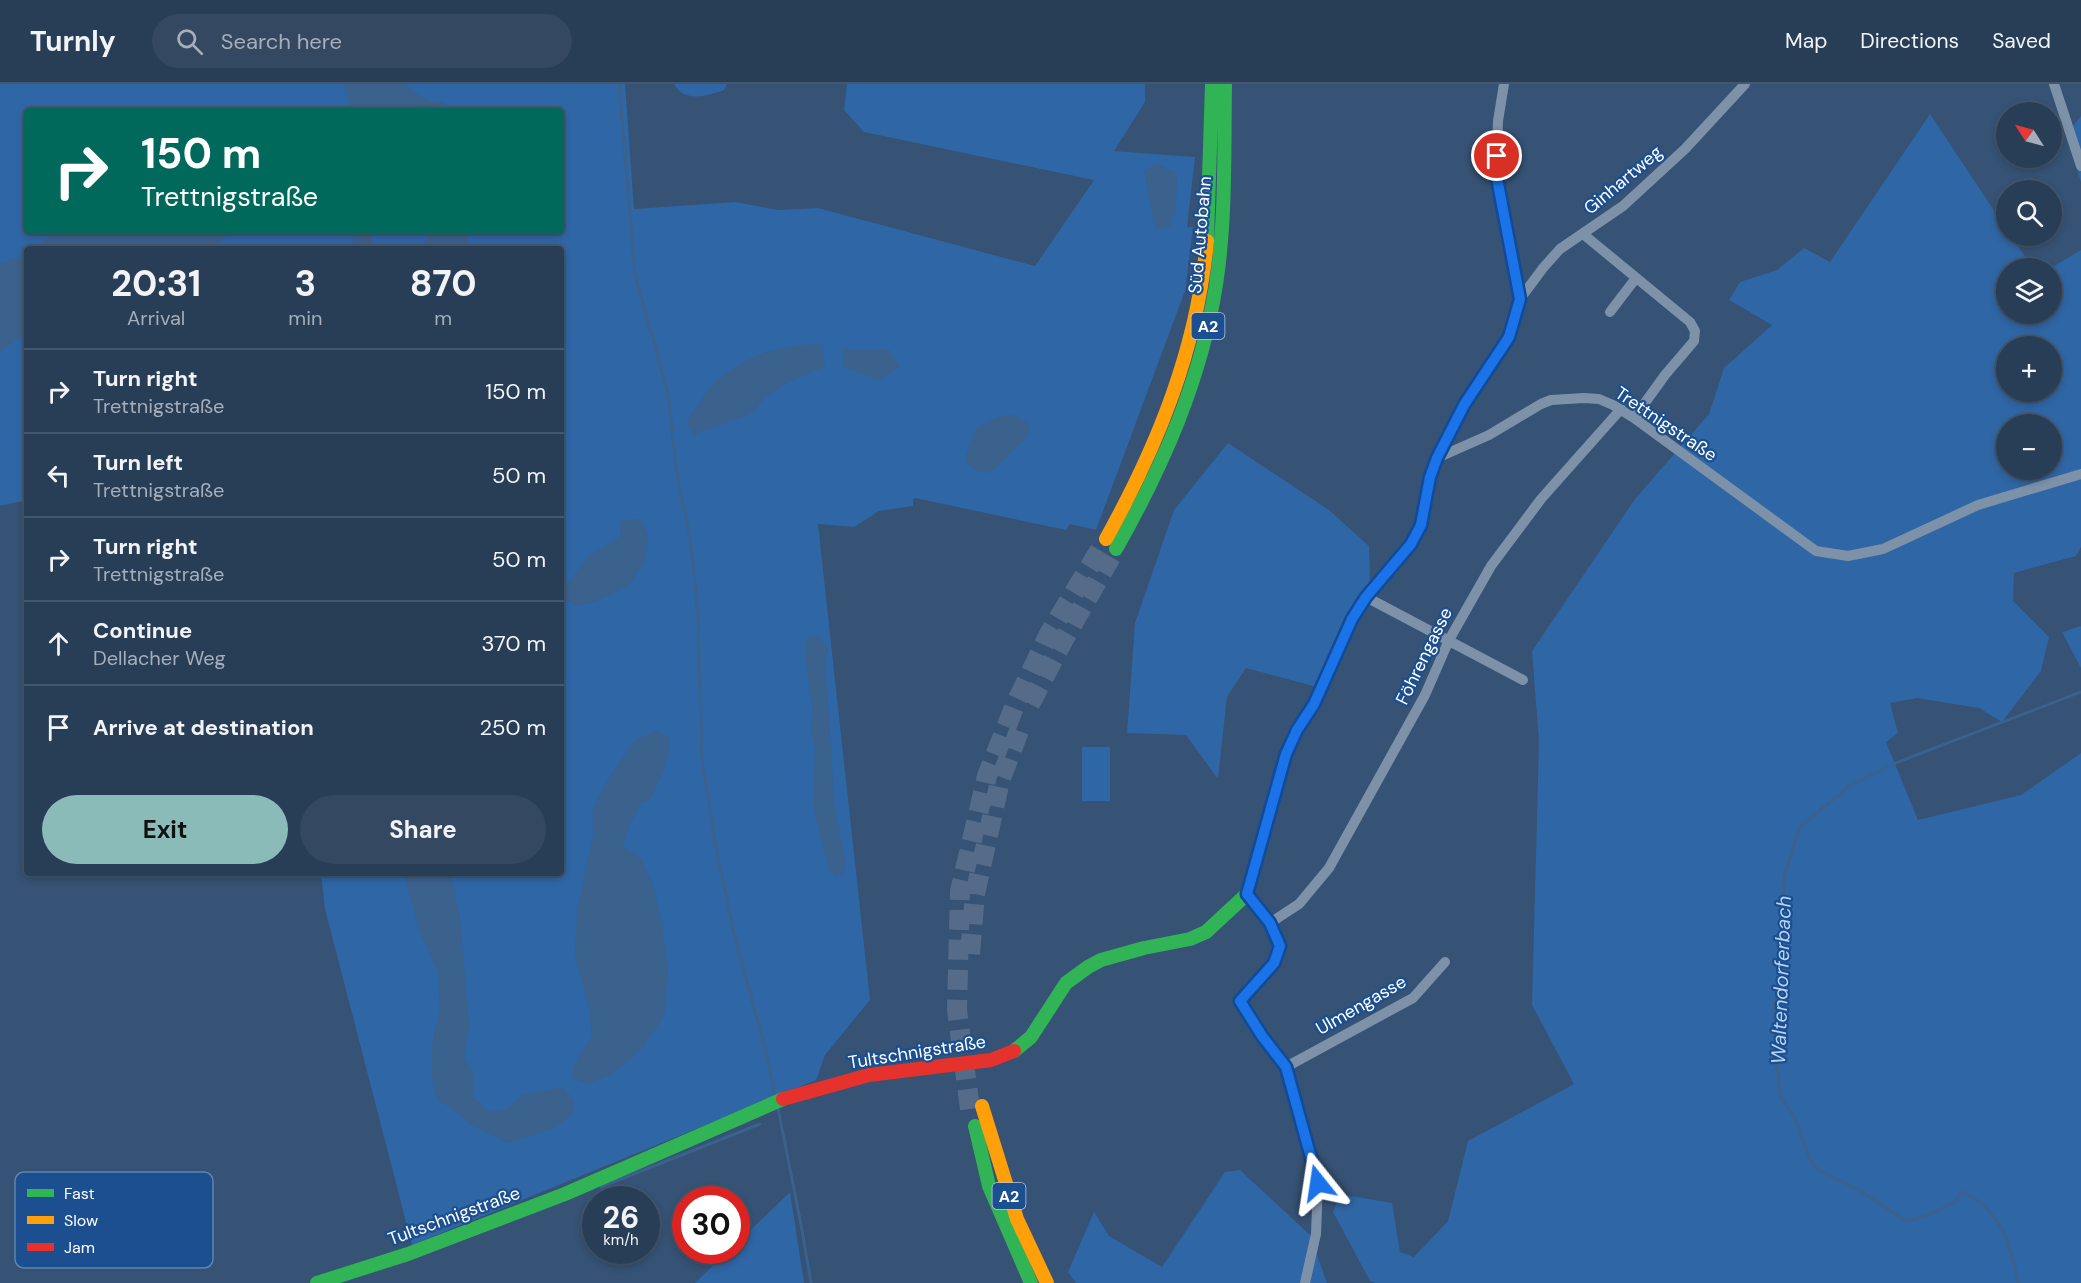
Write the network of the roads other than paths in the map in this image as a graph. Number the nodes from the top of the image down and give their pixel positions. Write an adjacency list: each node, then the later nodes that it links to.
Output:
1 (1212, 84): 2 (main road, Süd Autobahn / A2)
2 (1226, 84)
3 (1504, 84): 9 (street)
4 (1745, 84): 7 (street, Ginhartweg)
5 (2054, 84): 6 (street)
6 (2081, 166)
7 (1583, 234): 8 (street); 9 (street, Ginhartweg)
8 (1636, 278): 10 (street); 12 (street)
9 (1520, 299): 13 (street)
10 (1611, 312)
11 (1622, 410): 12 (street, Trettnigstraße); 13 (street, Trettnigstraße); 16 (street, Föhrengasse)
12 (1634, 418): 14 (street, Trettnigstraße)
13 (1437, 458): 15 (street)
14 (2081, 474)
15 (1366, 597): 16 (street); 18 (street)
16 (1449, 640): 17 (street); 19 (street, Föhrengasse)
17 (1523, 680)
18 (1247, 894): 19 (street); 22 (main road, Tultschnigstraße)
19 (1270, 923): 21 (street)
20 (1445, 962): 21 (street, Ulmengasse)
21 (1286, 1067): 25 (street)
22 (317, 1283)
23 (1031, 1283): 24 (main road, A2)
24 (1047, 1283)
25 (1305, 1283)

